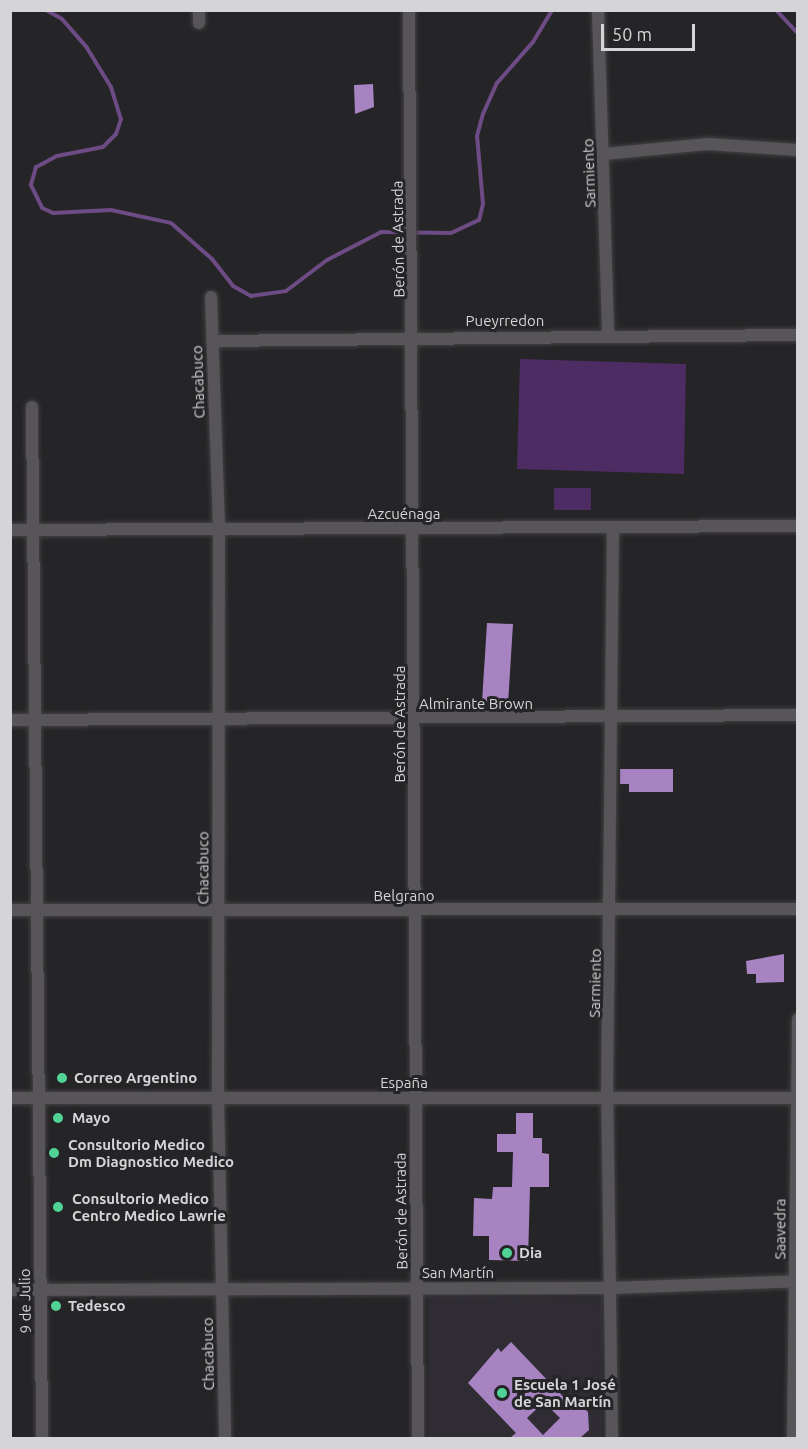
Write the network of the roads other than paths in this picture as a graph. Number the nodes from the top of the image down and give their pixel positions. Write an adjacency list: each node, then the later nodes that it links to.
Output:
1 (409, 10): 8 (street, Berón de Astrada)
2 (598, 10): 4 (street, Sarmiento)
3 (798, 150): 4 (street)
4 (604, 154): 6 (street, Sarmiento)
5 (211, 297): 9 (street, Chacabuco)
6 (608, 335): 7 (street, Pueyrredon); 8 (street, Pueyrredon)
7 (798, 335)
8 (413, 336): 9 (street, Pueyrredon); 13 (street, Berón de Astrada)
9 (212, 341): 16 (street, Chacabuco)
10 (32, 407): 15 (street, 9 de Julio)
11 (798, 526): 12 (street, Azcuénaga)
12 (613, 528): 13 (street, Azcuénaga); 19 (street, Sarmiento)
13 (416, 529): 16 (street, Azcuénaga); 18 (street, Berón de Astrada)
14 (10, 530): 15 (street, Azcuénaga)
15 (32, 530): 16 (street, Azcuénaga); 21 (street, 9 de Julio)
16 (219, 530): 22 (street, Chacabuco)
17 (798, 715): 19 (street, Almirante Brown)
18 (415, 719): 19 (street, Almirante Brown); 22 (street, Almirante Brown); 27 (street, Berón de Astrada)
19 (611, 719): 28 (street, Sarmiento)
20 (10, 720): 21 (street, Almirante Brown)
21 (35, 720): 22 (street, Almirante Brown); 25 (street, 9 de Julio)
22 (218, 720): 26 (street, Chacabuco)
23 (798, 909): 28 (street, Belgrano)
24 (10, 910): 25 (street, Belgrano)
25 (36, 910): 26 (street, Belgrano); 31 (street, 9 de Julio)
26 (218, 911): 27 (street, Belgrano); 32 (street, Chacabuco)
27 (415, 911): 28 (street, Belgrano); 33 (street, Berón de Astrada)
28 (611, 912): 34 (street, Sarmiento)
29 (798, 1019): 35 (street, Saavedra)
30 (10, 1098): 31 (street, España)
31 (37, 1098): 32 (street, España); 41 (street, 9 de Julio)
32 (218, 1098): 33 (street, España); 39 (street, Chacabuco)
33 (415, 1098): 34 (street, España); 37 (street, Berón de Astrada)
34 (607, 1098): 35 (street, España); 38 (street, Sarmiento)
35 (797, 1098): 36 (street, Saavedra)
36 (796, 1281): 38 (street, San Martín); 46 (street, Saavedra)
37 (417, 1288): 38 (street, San Martín); 39 (street, San Martín); 44 (street, Berón de Astrada)
38 (611, 1288): 45 (street, Sarmiento)
39 (222, 1289): 41 (street, San Martín); 43 (street, Chacabuco)
40 (10, 1290): 41 (street, San Martín)
41 (40, 1290): 42 (street, 9 de Julio)
42 (42, 1438)
43 (225, 1438)
44 (418, 1438)
45 (612, 1438)
46 (793, 1438)

